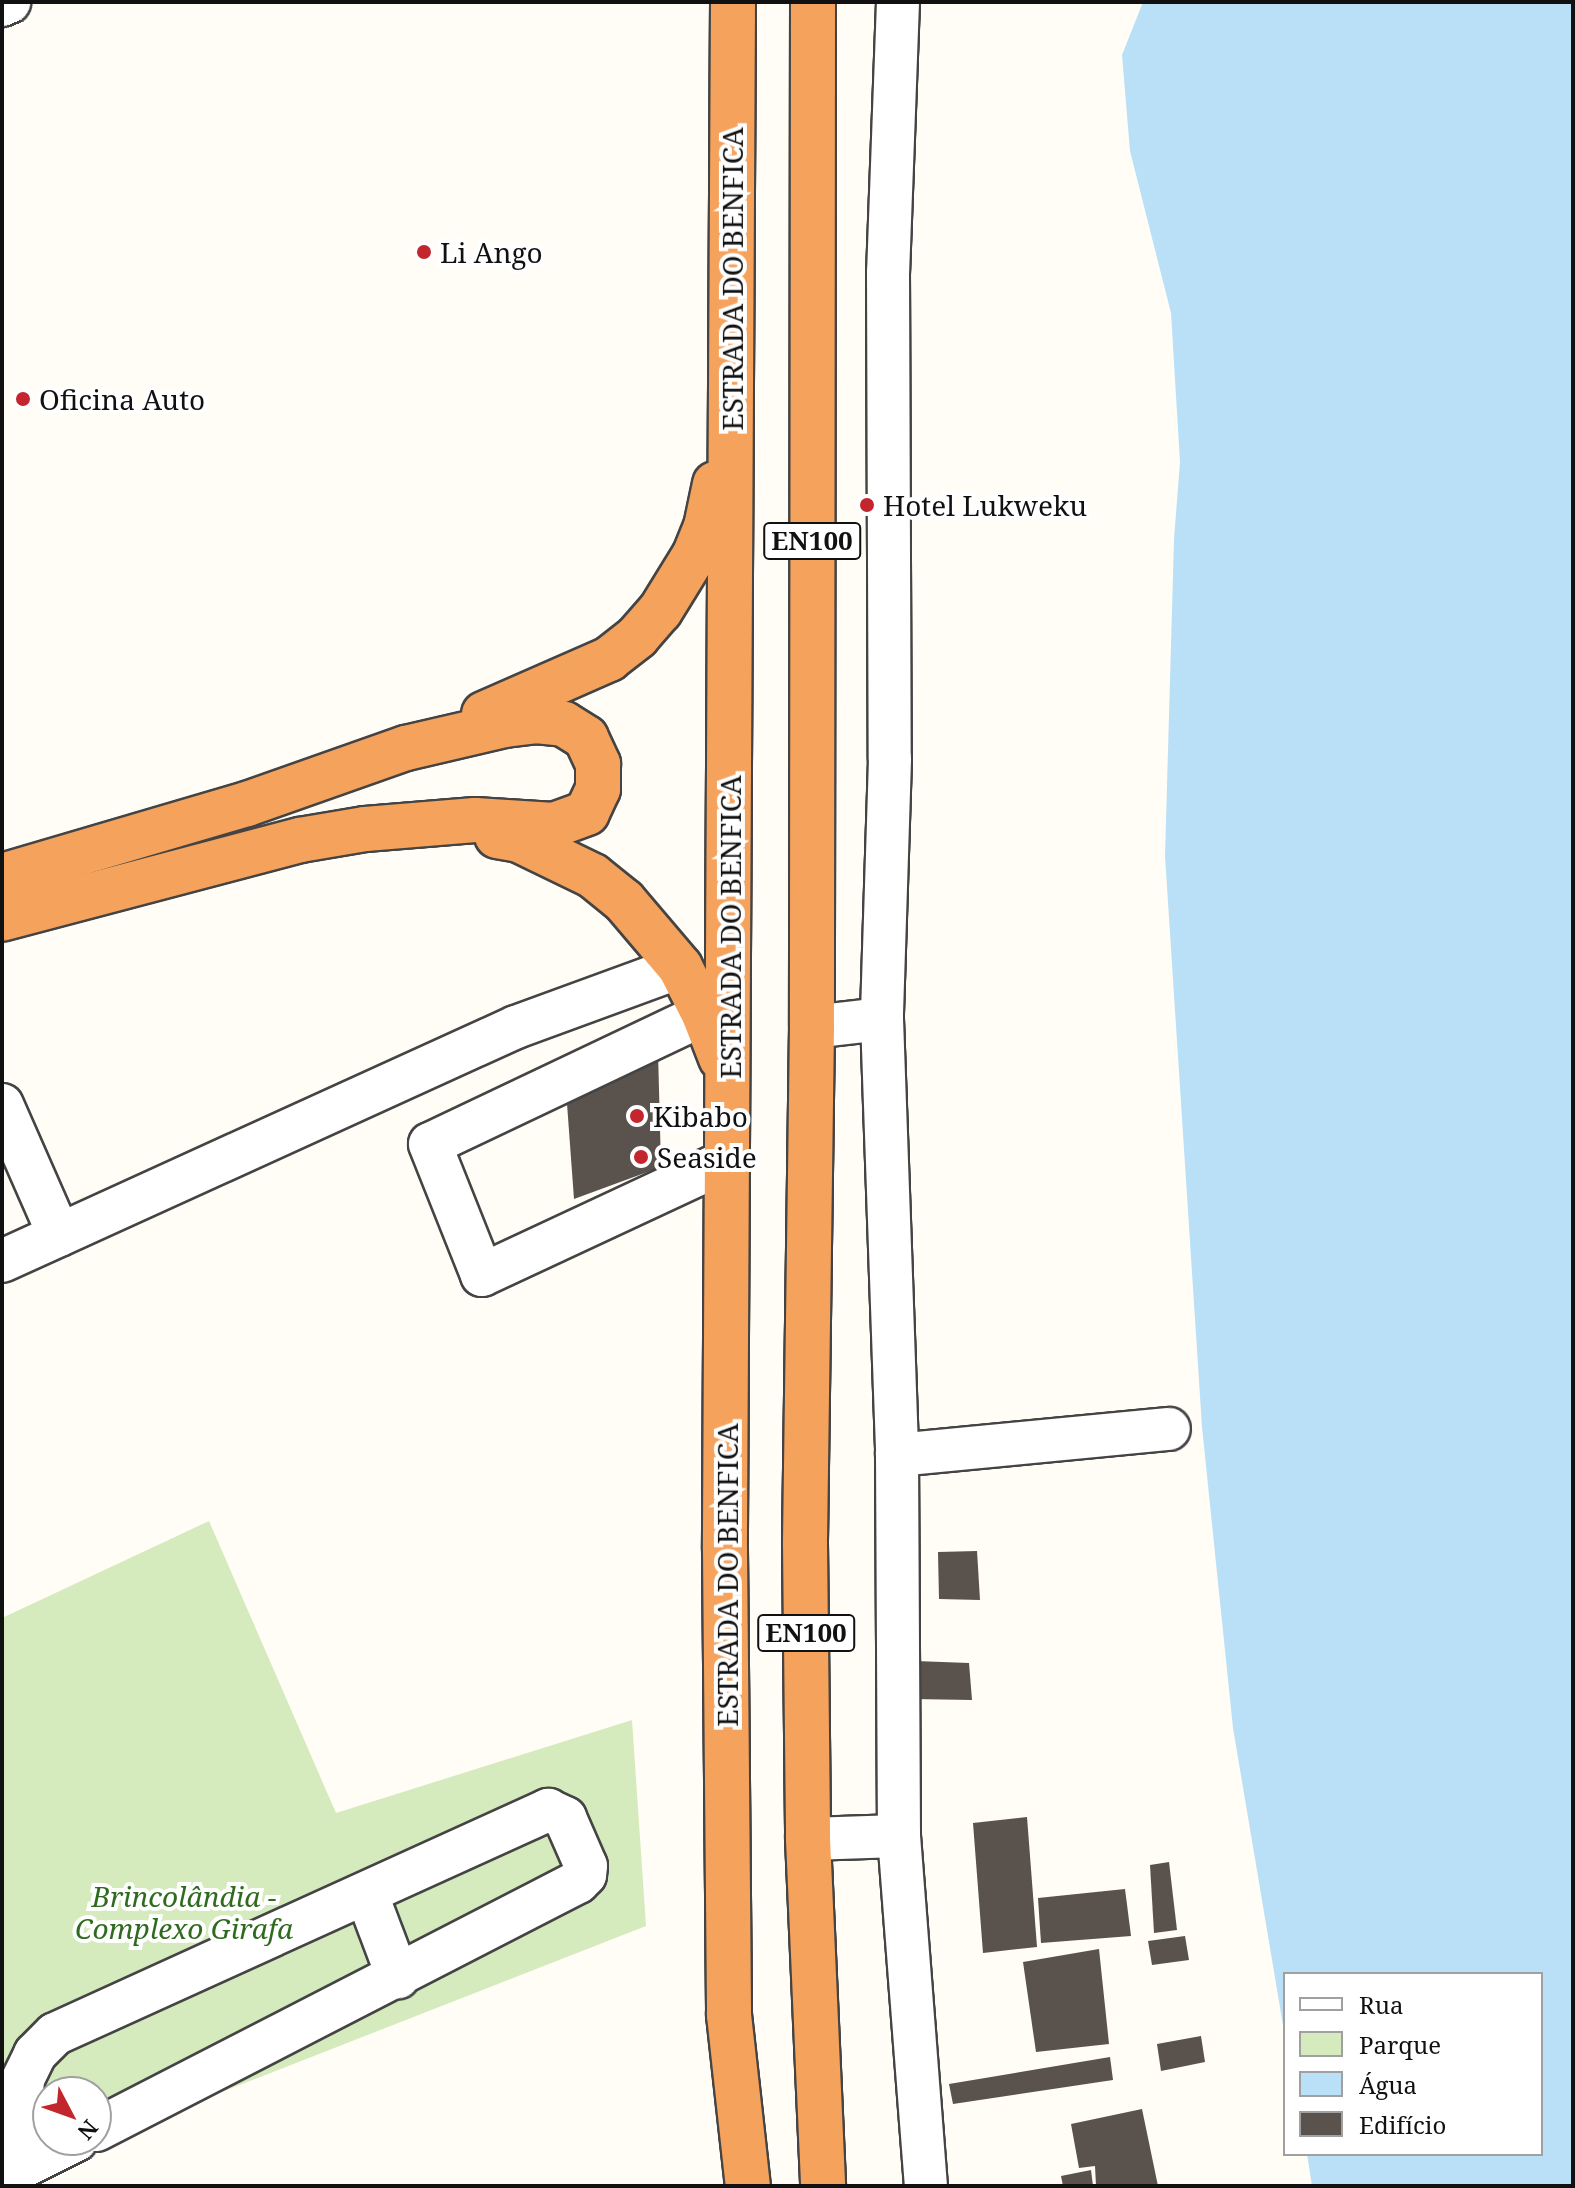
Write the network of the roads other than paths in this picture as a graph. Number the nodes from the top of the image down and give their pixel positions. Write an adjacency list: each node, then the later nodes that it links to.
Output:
1 (9, 2): 5 (street)
2 (733, 2): 6 (highway, ESTRADA DO BENFICA / EN100)
3 (813, 2): 14 (highway, EN100)
4 (898, 2): 13 (street)
5 (2, 5)
6 (731, 403): 7 (highway); 15 (highway, ESTRADA DO BENFICA / EN100)
7 (406, 748): 8 (highway); 9 (highway)
8 (428, 824): 10 (highway); 11 (highway)
9 (2, 876)
10 (2, 919)
11 (680, 967): 12 (highway); 18 (street)
12 (704, 1014): 15 (highway); 17 (street)
13 (882, 1019): 14 (street); 21 (street)
14 (812, 1027): 23 (highway, EN100)
15 (730, 1087): 17 (highway, ESTRADA DO BENFICA / EN100)
16 (2, 1105): 18 (street)
17 (729, 1160): 29 (highway, ESTRADA DO BENFICA / EN100)
18 (59, 1235): 19 (street)
19 (2, 1261)
20 (1169, 1429): 21 (street)
21 (897, 1455): 22 (street)
22 (899, 1836): 23 (street); 31 (street)
23 (808, 1839): 30 (highway, EN100)
24 (367, 1895): 25 (street); 25 (street); 28 (street)
25 (398, 1977): 26 (street)
26 (112, 2122)
27 (44, 2156): 28 (street)
28 (9, 2174)
29 (748, 2186)
30 (823, 2186)
31 (926, 2186)

